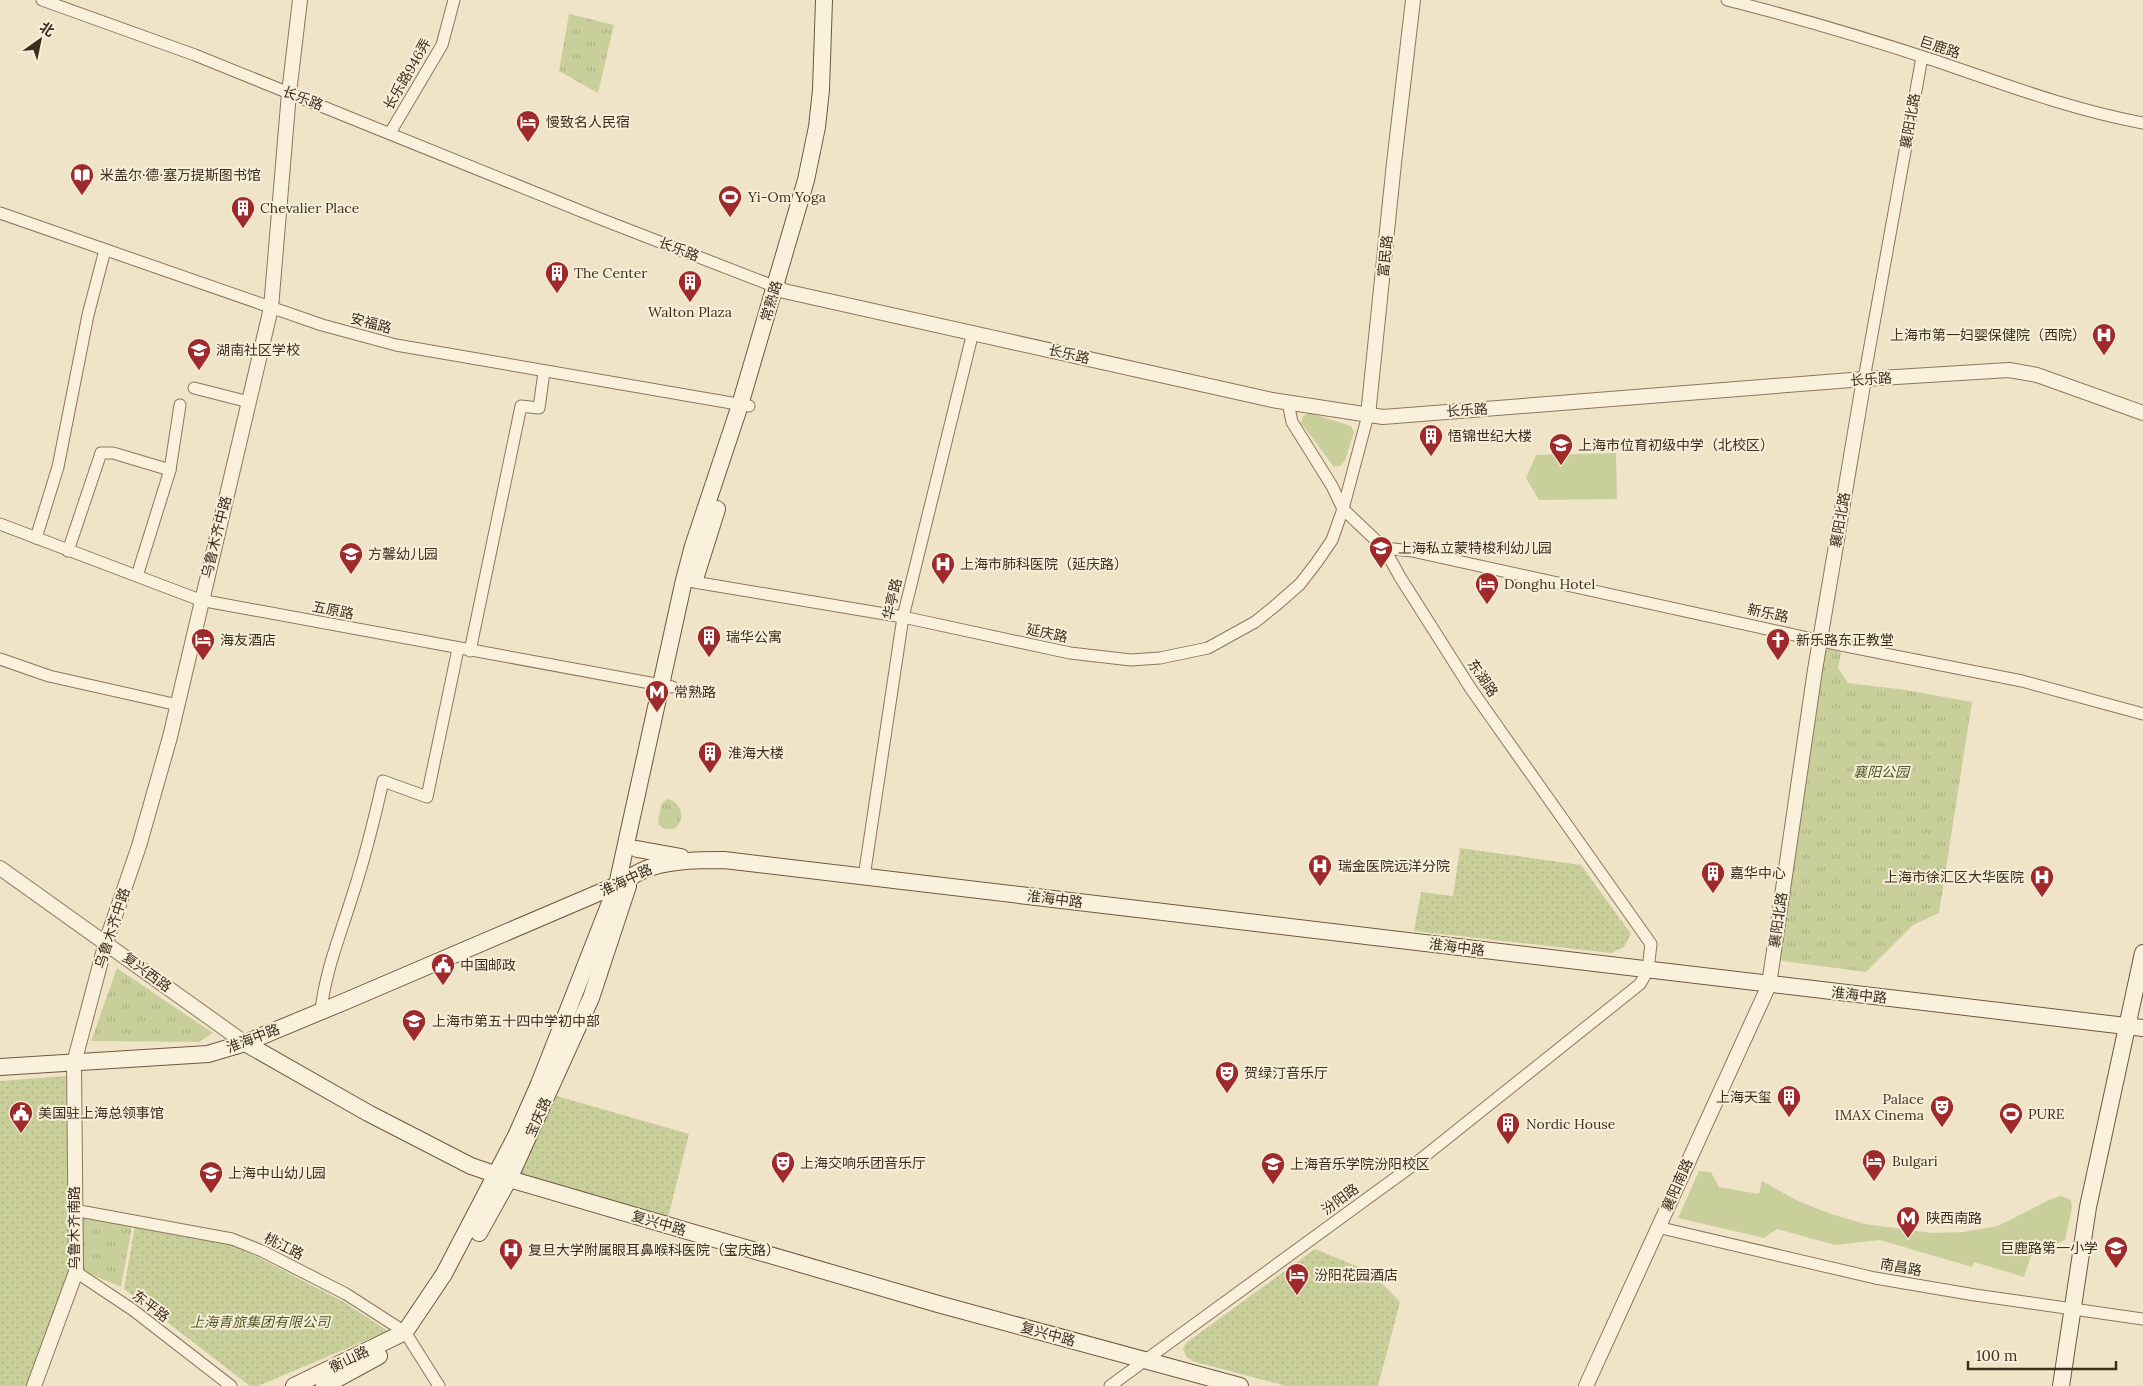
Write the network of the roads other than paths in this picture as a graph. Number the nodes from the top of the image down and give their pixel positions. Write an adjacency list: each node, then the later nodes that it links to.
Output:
1 (42, 0): 8 (street, 长乐路)
2 (300, 0): 8 (street, 乌鲁木齐中路)
3 (454, 0): 10 (street, 长乐路946弄)
4 (826, 0): 13 (main road, 常熟路)
5 (1413, 0): 24 (street, 富民路)
6 (1727, 0): 7 (street, 巨鹿路)
7 (1922, 56): 9 (street, 巨鹿路); 17 (street, 襄阳北路)
8 (289, 93): 10 (street, 长乐路); 14 (street, 乌鲁木齐中路)
9 (2143, 123)
10 (390, 133): 13 (street, 长乐路)
11 (0, 213): 12 (street, 安福路)
12 (105, 250): 14 (street, 安福路); 28 (street)
13 (780, 289): 15 (street, 长乐路); 22 (main road, 常熟路)
14 (271, 308): 16 (street, 安福路); 19 (street, 乌鲁木齐中路)
15 (973, 332): 20 (street, 长乐路); 34 (street, 华亭路)
16 (544, 372): 22 (street, 安福路); 37 (street)
17 (1864, 379): 23 (street, 长乐路); 24 (street, 长乐路); 35 (street, 襄阳北路)
18 (194, 388): 19 (street)
19 (249, 402): 33 (street, 乌鲁木齐中路)
20 (1288, 402): 24 (street, 长乐路); 26 (street, 东湖路)
21 (180, 405): 25 (street)
22 (744, 405): 32 (main road, 常熟路)
23 (2143, 413)
24 (1368, 415): 26 (street, 富民路)
25 (170, 470): 30 (street); 31 (street)
26 (1343, 509): 29 (street, 东湖路); 34 (street, 延庆路)
27 (0, 524): 28 (street, 五原路)
28 (36, 538): 30 (street, 五原路)
29 (1384, 548): 35 (street, 新乐路); 49 (street, 东湖路)
30 (68, 551): 31 (street, 五原路)
31 (137, 576): 33 (street, 五原路)
32 (689, 581): 34 (street, 延庆路); 39 (main road, 常熟路)
33 (200, 600): 36 (street, 五原路); 40 (street, 乌鲁木齐中路)
34 (902, 617): 45 (street, 华亭路)
35 (1820, 640): 41 (street, 新乐路); 50 (street, 襄阳北路)
36 (458, 649): 37 (street, 五原路); 51 (street)
37 (470, 651): 39 (street, 五原路)
38 (0, 659): 40 (street)
39 (667, 687): 42 (main road, 常熟路); 46 (main road, 常熟路)
40 (178, 705): 47 (street, 乌鲁木齐中路)
41 (2143, 714)
42 (637, 849): 43 (main road); 46 (main road, 常熟路)
43 (701, 860): 45 (main road, 淮海中路); 46 (main road, 淮海中路)
44 (0, 868): 47 (street, 复兴西路)
45 (864, 877): 49 (main road, 淮海中路)
46 (624, 881): 51 (main road, 淮海中路); 56 (main road, 宝庆路)
47 (106, 942): 53 (street, 复兴西路); 54 (street, 乌鲁木齐中路)
48 (2143, 953): 52 (main road)
49 (1648, 970): 50 (main road, 淮海中路); 63 (street, 汾阳路)
50 (1768, 985): 52 (main road, 淮海中路); 58 (street, 襄阳南路)
51 (321, 1011): 53 (main road, 淮海中路)
52 (2135, 1028): 60 (main road)
53 (245, 1043): 54 (main road, 淮海中路); 56 (main road, 复兴中路)
54 (74, 1063): 55 (main road, 淮海中路); 57 (street, 乌鲁木齐南路)
55 (0, 1067)
56 (503, 1177): 62 (main road, 宝庆路); 63 (main road, 复兴中路)
57 (74, 1210): 59 (street, 乌鲁木齐南路); 62 (street, 桃江路)
58 (1657, 1227): 60 (street, 南昌路); 71 (street, 襄阳南路)
59 (76, 1272): 64 (street, 乌鲁木齐南路); 65 (street, 东平路)
60 (2072, 1307): 61 (street, 南昌路); 72 (main road)
61 (2143, 1319)
62 (407, 1336): 66 (main road, 衡山路); 67 (main road, 衡山路); 68 (street, 桃江路)
63 (1144, 1361): 69 (street, 汾阳路); 70 (main road, 复兴中路)
64 (34, 1386)
65 (231, 1386)
66 (294, 1386)
67 (324, 1386)
68 (439, 1386)
69 (1110, 1386)
70 (1240, 1386)
71 (1586, 1386)
72 (2061, 1386)

